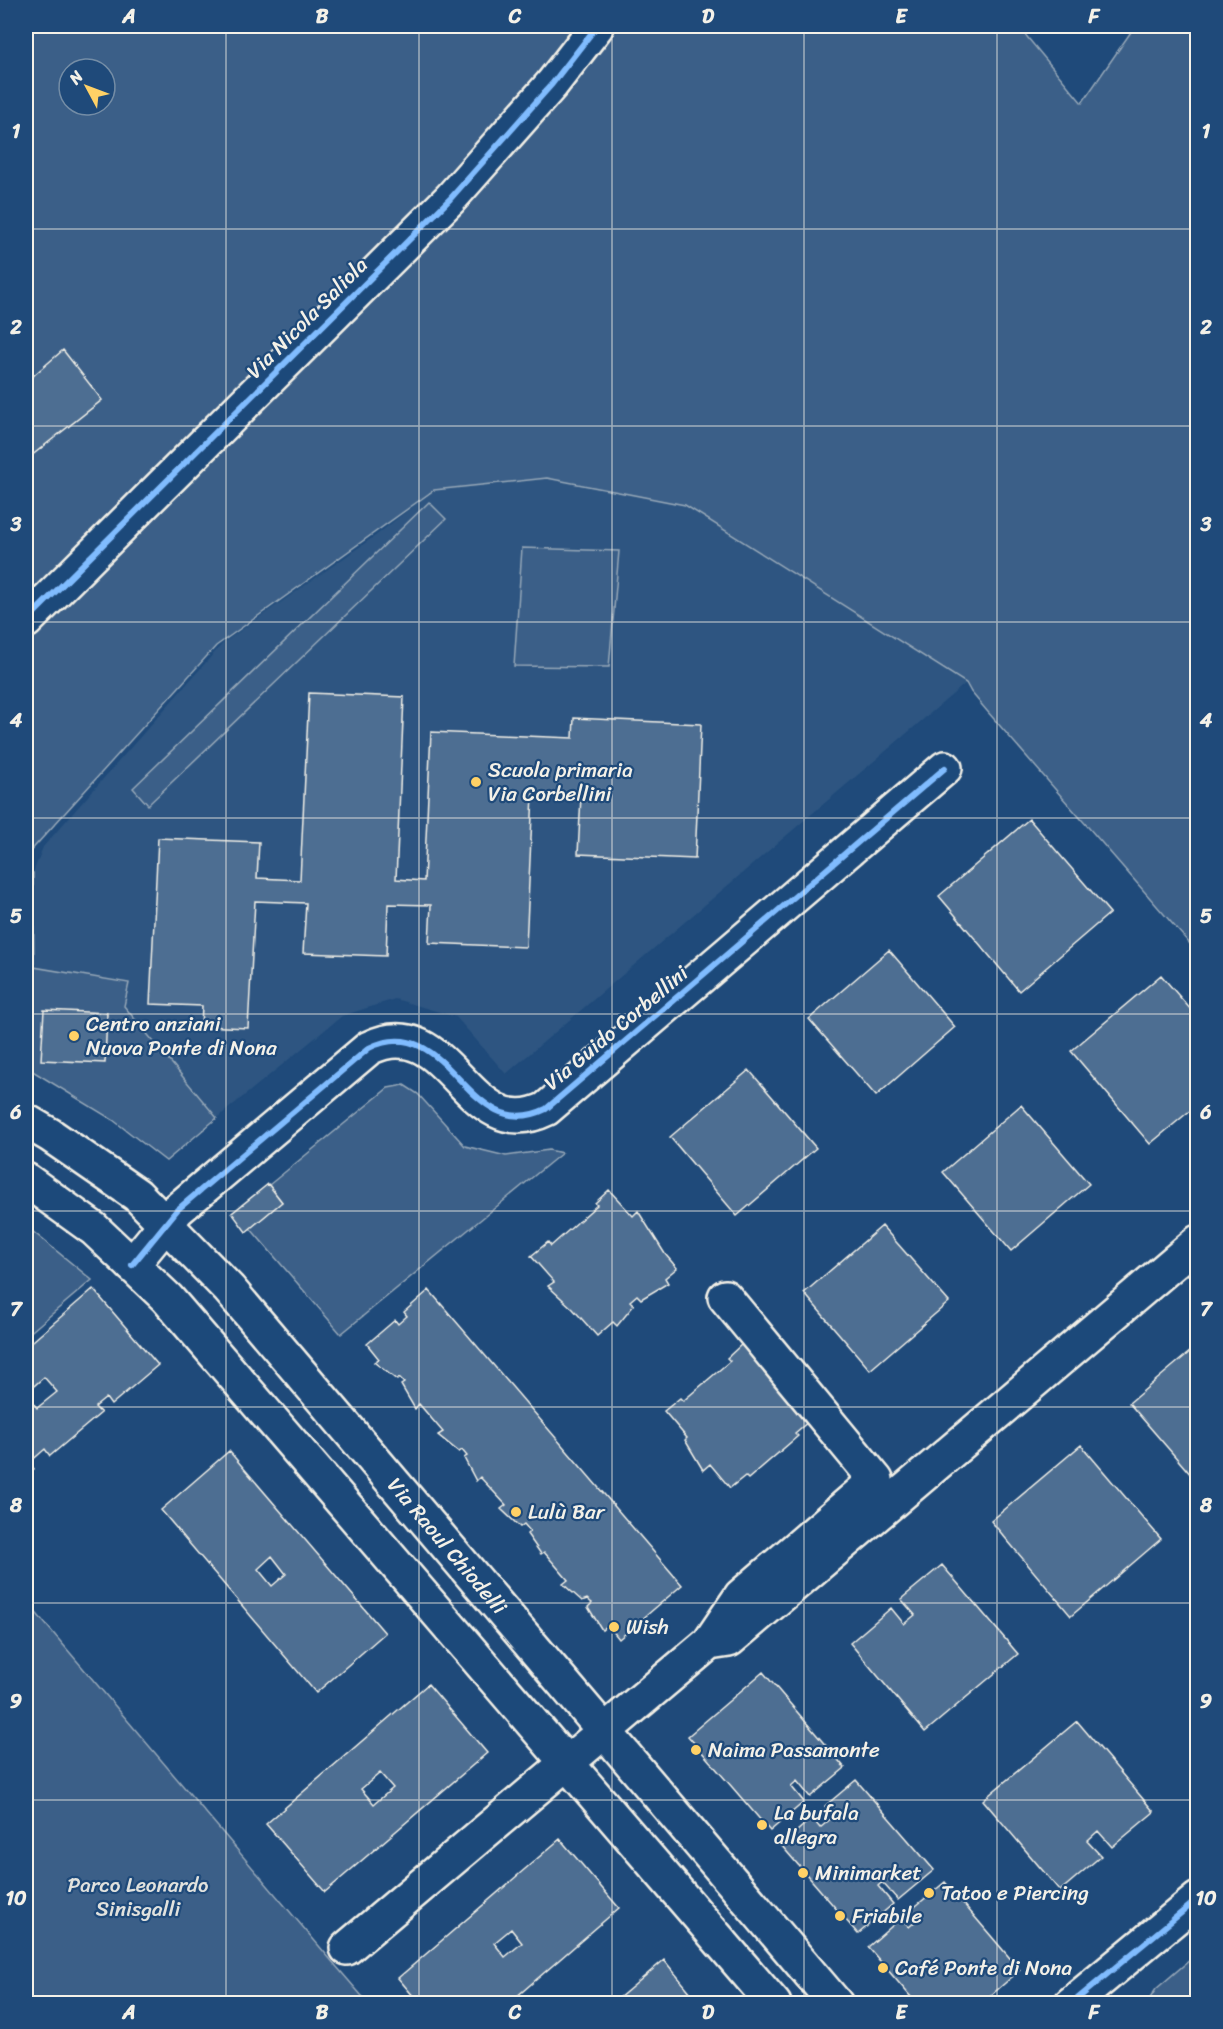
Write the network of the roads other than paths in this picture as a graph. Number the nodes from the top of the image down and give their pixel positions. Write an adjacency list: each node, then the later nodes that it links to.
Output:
1 (597, 26): 2 (main road, Via Nicola Saliola)
2 (26, 621)
3 (945, 768): 6 (main road, Via Guido Corbellini)
4 (26, 1121): 6 (main road, Via Raoul Chiodelli)
5 (26, 1180): 8 (main road)
6 (165, 1224): 8 (main road, Via Guido Corbellini); 11 (main road, Via Raoul Chiodelli)
7 (1197, 1242): 10 (main road)
8 (132, 1265): 12 (main road)
9 (725, 1297): 10 (main road)
10 (709, 1643): 11 (main road)
11 (606, 1731): 12 (main road); 17 (main road, Via Raoul Chiodelli)
12 (567, 1764): 14 (main road); 16 (main road)
13 (1197, 1899): 15 (main road)
14 (346, 1948)
15 (1078, 2000)
16 (774, 2004)
17 (836, 2004)

